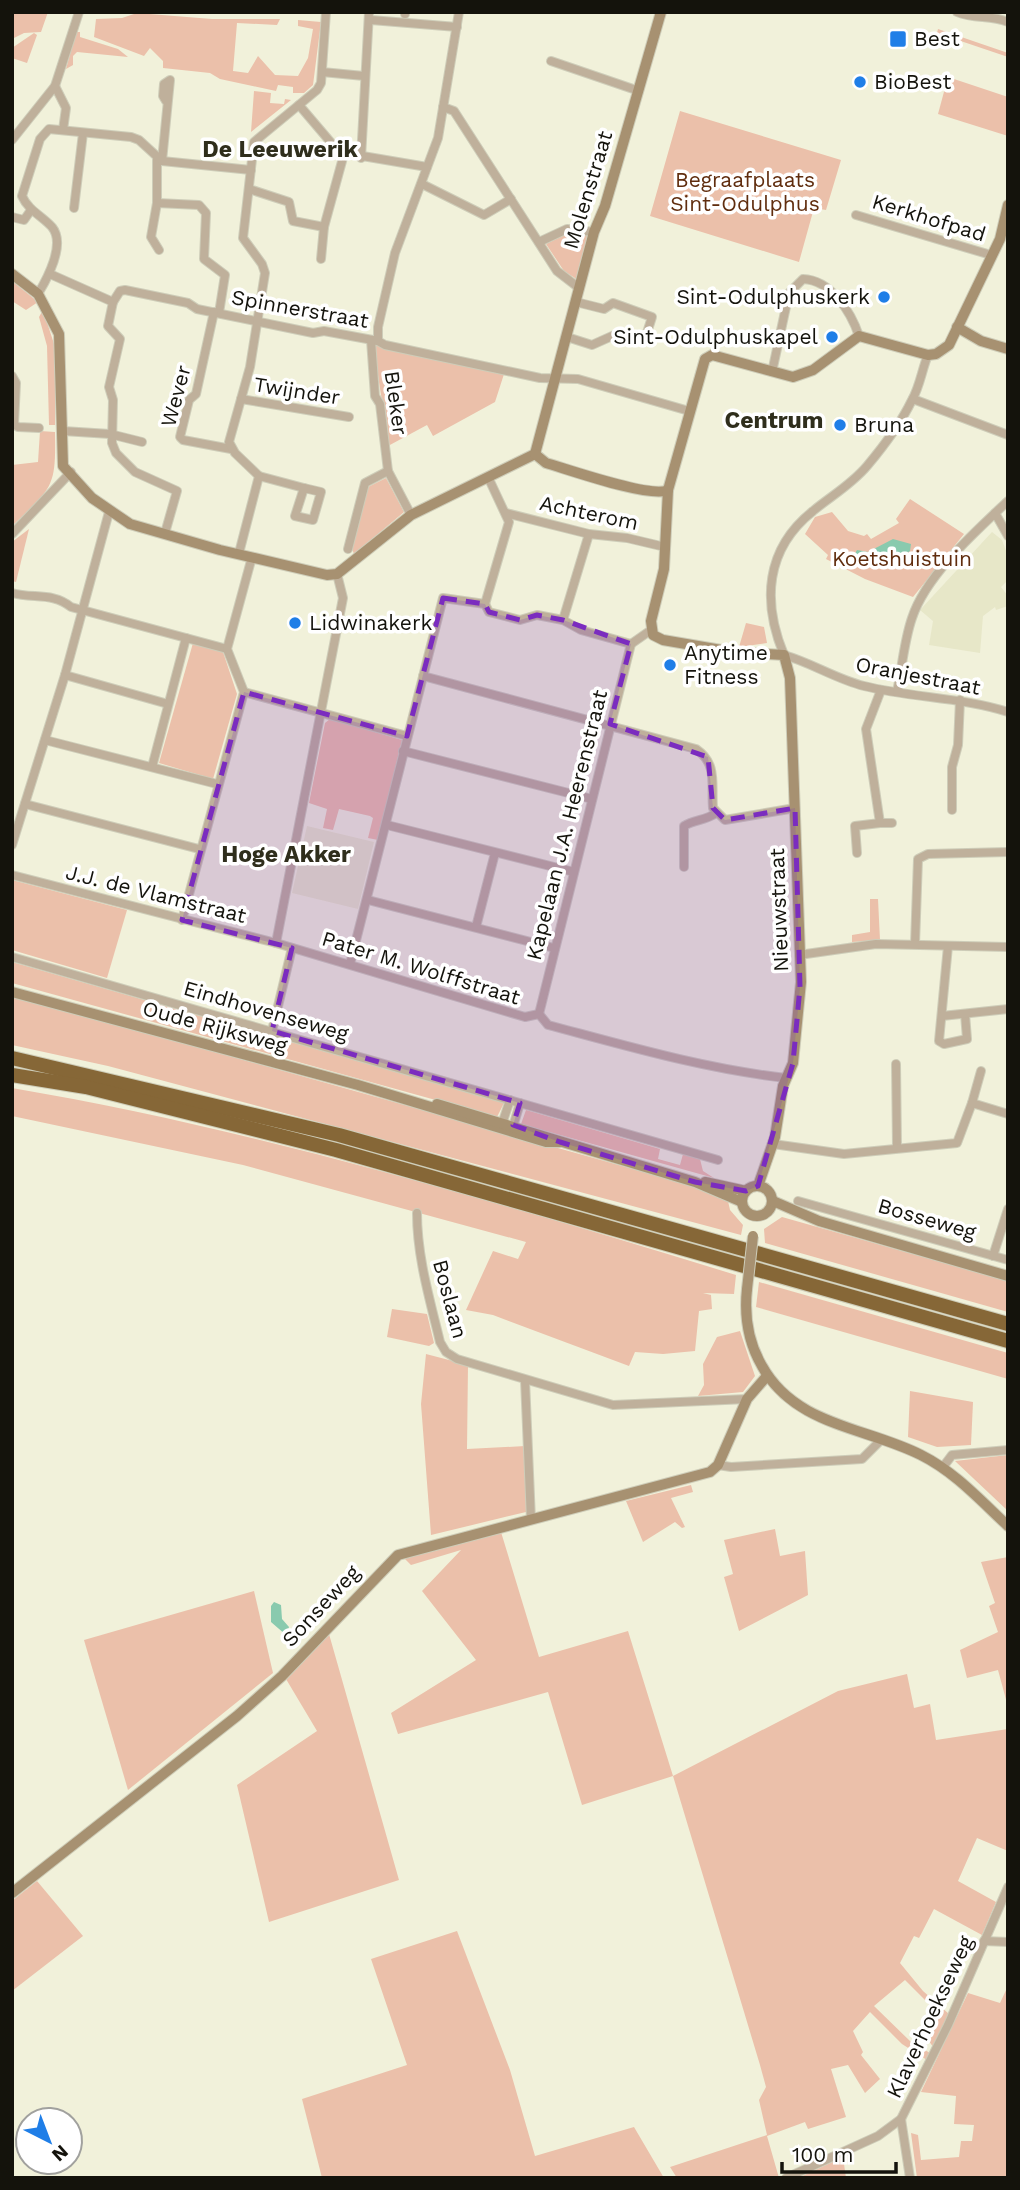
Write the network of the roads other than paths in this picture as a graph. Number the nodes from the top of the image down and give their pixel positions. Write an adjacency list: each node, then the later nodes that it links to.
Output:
1 (79, 12): 12 (street)
2 (326, 12): 10 (street)
3 (459, 12): 8 (street, Bleker)
4 (661, 12): 13 (street, Molenstraat)
5 (957, 12): 7 (street)
6 (370, 16): 8 (street); 11 (street)
7 (1008, 22)
8 (457, 27): 16 (street, Bleker)
9 (551, 61): 13 (street)
10 (322, 72): 11 (street); 15 (street)
11 (364, 76): 21 (street)
12 (55, 86): 17 (street); 19 (street)
13 (639, 91): 35 (street, Molenstraat)
14 (166, 101): 22 (street)
15 (299, 105): 20 (street); 24 (street)
16 (443, 107): 23 (street, Bleker); 27 (street)
17 (63, 131): 18 (street); 31 (street)
18 (83, 134): 22 (street); 30 (street)
19 (12, 140)
20 (344, 154): 21 (street); 34 (street)
21 (361, 158): 23 (street)
22 (159, 160): 24 (street); 28 (street)
23 (427, 167): 25 (street, Bleker)
24 (251, 170): 26 (street)
25 (422, 184): 27 (street); 51 (street, Bleker)
26 (249, 189): 34 (street); 47 (street)
27 (511, 199): 36 (street)
28 (157, 204): 37 (street); 46 (street)
29 (1008, 205): 38 (street)
30 (74, 208)
31 (31, 210): 33 (street); 41 (street)
32 (856, 215): 38 (street, Kerkhofpad)
33 (12, 218)
34 (324, 227): 39 (street)
35 (594, 232): 36 (street); 42 (street, Molenstraat)
36 (539, 242): 42 (street)
37 (159, 250)
38 (991, 256): 48 (street)
39 (321, 259)
40 (12, 274): 43 (street)
41 (50, 274): 43 (street); 44 (street)
42 (579, 288): 45 (street, Molenstraat)
43 (38, 294): 63 (street)
44 (113, 302): 46 (street, Spinnerstraat); 64 (street)
45 (576, 302): 50 (street, Molenstraat); 50 (street)
46 (216, 312): 47 (street, Spinnerstraat); 67 (street, Wever)
47 (259, 321): 51 (street, Spinnerstraat); 57 (street)
48 (957, 327): 52 (street); 53 (street)
49 (859, 336): 53 (street); 54 (street); 54 (street)
50 (567, 337): 56 (street, Molenstraat)
51 (375, 340): 56 (street, Spinnerstraat); 69 (street, Bleker)
52 (1008, 349)
53 (928, 355): 58 (street)
54 (772, 373): 59 (street)
55 (12, 376): 61 (street)
56 (554, 379): 59 (street, Spinnerstraat); 68 (street, Molenstraat)
57 (240, 399): 60 (street, Twijnder); 67 (street)
58 (913, 400): 65 (street); 97 (street)
59 (689, 411): 74 (street)
60 (349, 417)
61 (13, 424): 62 (street)
62 (39, 428)
63 (63, 431): 64 (street, Wever); 70 (street)
64 (110, 434): 66 (street, Wever); 80 (street)
65 (1008, 435)
66 (142, 442)
67 (231, 449): 71 (street)
68 (535, 454): 72 (street); 74 (street)
69 (388, 471): 79 (street, Bleker); 85 (street)
70 (69, 473): 76 (street); 81 (street)
71 (259, 476): 73 (street); 86 (street)
72 (488, 477): 77 (street); 79 (street)
73 (304, 488)
74 (668, 490): 84 (street)
75 (1008, 501): 78 (street)
76 (109, 512): 80 (street); 91 (street)
77 (506, 513): 82 (street, Achterom); 90 (street)
78 (995, 513): 83 (street); 102 (street)
79 (411, 515): 88 (street)
80 (165, 533): 86 (street)
81 (12, 534)
82 (589, 534): 84 (street, Achterom); 92 (street)
83 (1008, 536)
84 (665, 547): 93 (street)
85 (348, 549)
86 (239, 553): 87 (street)
87 (252, 557): 88 (street); 96 (street)
88 (337, 573): 106 (street)
89 (12, 593): 91 (street)
90 (485, 604): 92 (street); 99 (street)
91 (80, 609): 94 (street); 98 (street)
92 (563, 620): 95 (street)
93 (651, 630): 95 (street); 97 (street)
94 (186, 638): 96 (street); 104 (street)
95 (631, 644): 107 (street, Kapelaan J.A. Heerenstraat)
96 (227, 649): 101 (street)
97 (784, 655): 100 (street, Oranjestraat); 115 (street, Nieuwstraat)
98 (65, 675): 104 (street); 109 (street)
99 (423, 676): 107 (street); 108 (street)
100 (881, 690): 102 (street, Oranjestraat); 118 (street)
101 (244, 692): 106 (street); 112 (street)
102 (897, 692): 103 (street, Oranjestraat)
103 (960, 700): 105 (street, Oranjestraat); 116 (street)
104 (168, 704): 111 (street)
105 (1008, 712)
106 (320, 713): 108 (street); 132 (street)
107 (610, 724): 113 (street, Kapelaan J.A. Heerenstraat); 117 (street)
108 (407, 736): 110 (street)
109 (45, 740): 111 (street); 114 (street)
110 (403, 751): 113 (street); 120 (street)
111 (152, 766): 112 (street)
112 (217, 784): 122 (street)
113 (592, 799): 127 (street, Kapelaan J.A. Heerenstraat)
114 (24, 804): 121 (street); 122 (street)
115 (795, 808): 117 (street); 138 (street, Nieuwstraat)
116 (952, 810)
117 (716, 813): 126 (street)
118 (880, 823): 119 (street); 125 (street)
119 (892, 823)
120 (387, 825): 124 (street); 129 (street)
121 (12, 845)
122 (199, 849): 130 (street)
123 (1008, 852): 133 (street)
124 (495, 853): 127 (street); 131 (street)
125 (858, 853)
126 (684, 867)
127 (574, 872): 137 (street, Kapelaan J.A. Heerenstraat)
128 (12, 875): 130 (street, J.J. de Vlamstraat)
129 (368, 900): 131 (street); 140 (street)
130 (182, 920): 132 (street, J.J. de Vlamstraat)
131 (476, 928): 137 (street)
132 (276, 943): 136 (street, J.J. de Vlamstraat)
133 (915, 944): 134 (street); 138 (street)
134 (948, 946): 135 (street); 145 (street)
135 (1008, 947)
136 (292, 948): 140 (street, Pater M. Wolffstraat); 146 (street)
137 (554, 948): 143 (street, Kapelaan J.A. Heerenstraat)
138 (799, 955): 151 (street, Nieuwstraat)
139 (12, 957): 146 (street, Eindhovenseweg)
140 (350, 964): 143 (street, Pater M. Wolffstraat)
141 (12, 992): 156 (street, Oude Rijksweg)
142 (1008, 1009): 144 (street)
143 (539, 1014): 151 (street)
144 (965, 1014): 145 (street); 145 (street)
145 (942, 1016)
146 (272, 1031): 152 (street, Eindhovenseweg)
147 (12, 1058): 171 (highway)
148 (896, 1065): 158 (street)
149 (981, 1071): 154 (street)
150 (12, 1075): 172 (highway)
151 (786, 1078): 157 (street, Nieuwstraat)
152 (510, 1100): 153 (street, Eindhovenseweg); 156 (street)
153 (520, 1103): 156 (street); 159 (street, Eindhovenseweg)
154 (972, 1103): 155 (street); 158 (street)
155 (1008, 1114)
156 (507, 1127): 161 (street, Oude Rijksweg)
157 (773, 1144): 158 (street); 160 (street, Nieuwstraat)
158 (897, 1148)
159 (718, 1160)
160 (762, 1187): 161 (street); 164 (street)
161 (744, 1196): 164 (street)
162 (798, 1201): 165 (street, Bosseweg)
163 (1008, 1209): 168 (street)
164 (764, 1210): 167 (street); 173 (street, bridge)
165 (836, 1212): 167 (street); 168 (street, Bosseweg)
166 (417, 1213): 174 (street, Boslaan)
167 (834, 1225): 170 (street)
168 (993, 1256): 169 (street, Bosseweg)
169 (1008, 1261)
170 (1008, 1276)
171 (1008, 1324)
172 (1008, 1341)
173 (767, 1376): 175 (street); 176 (street)
174 (525, 1380): 175 (street, Boslaan); 180 (street)
175 (747, 1399): 178 (street)
176 (881, 1440): 178 (street, Sonseweg); 179 (street)
177 (1008, 1450): 179 (street)
178 (718, 1465): 180 (street, Sonseweg)
179 (943, 1467): 181 (street)
180 (531, 1520): 183 (street, Sonseweg)
181 (1008, 1526)
182 (1008, 1887): 184 (street, Klaverhoekseweg)
183 (12, 1893)
184 (985, 1941): 185 (street); 186 (street, Klaverhoekseweg)
185 (1008, 1942)
186 (901, 2119): 187 (street, Klaverhoekseweg); 188 (street)
187 (786, 2178)
188 (910, 2178)

